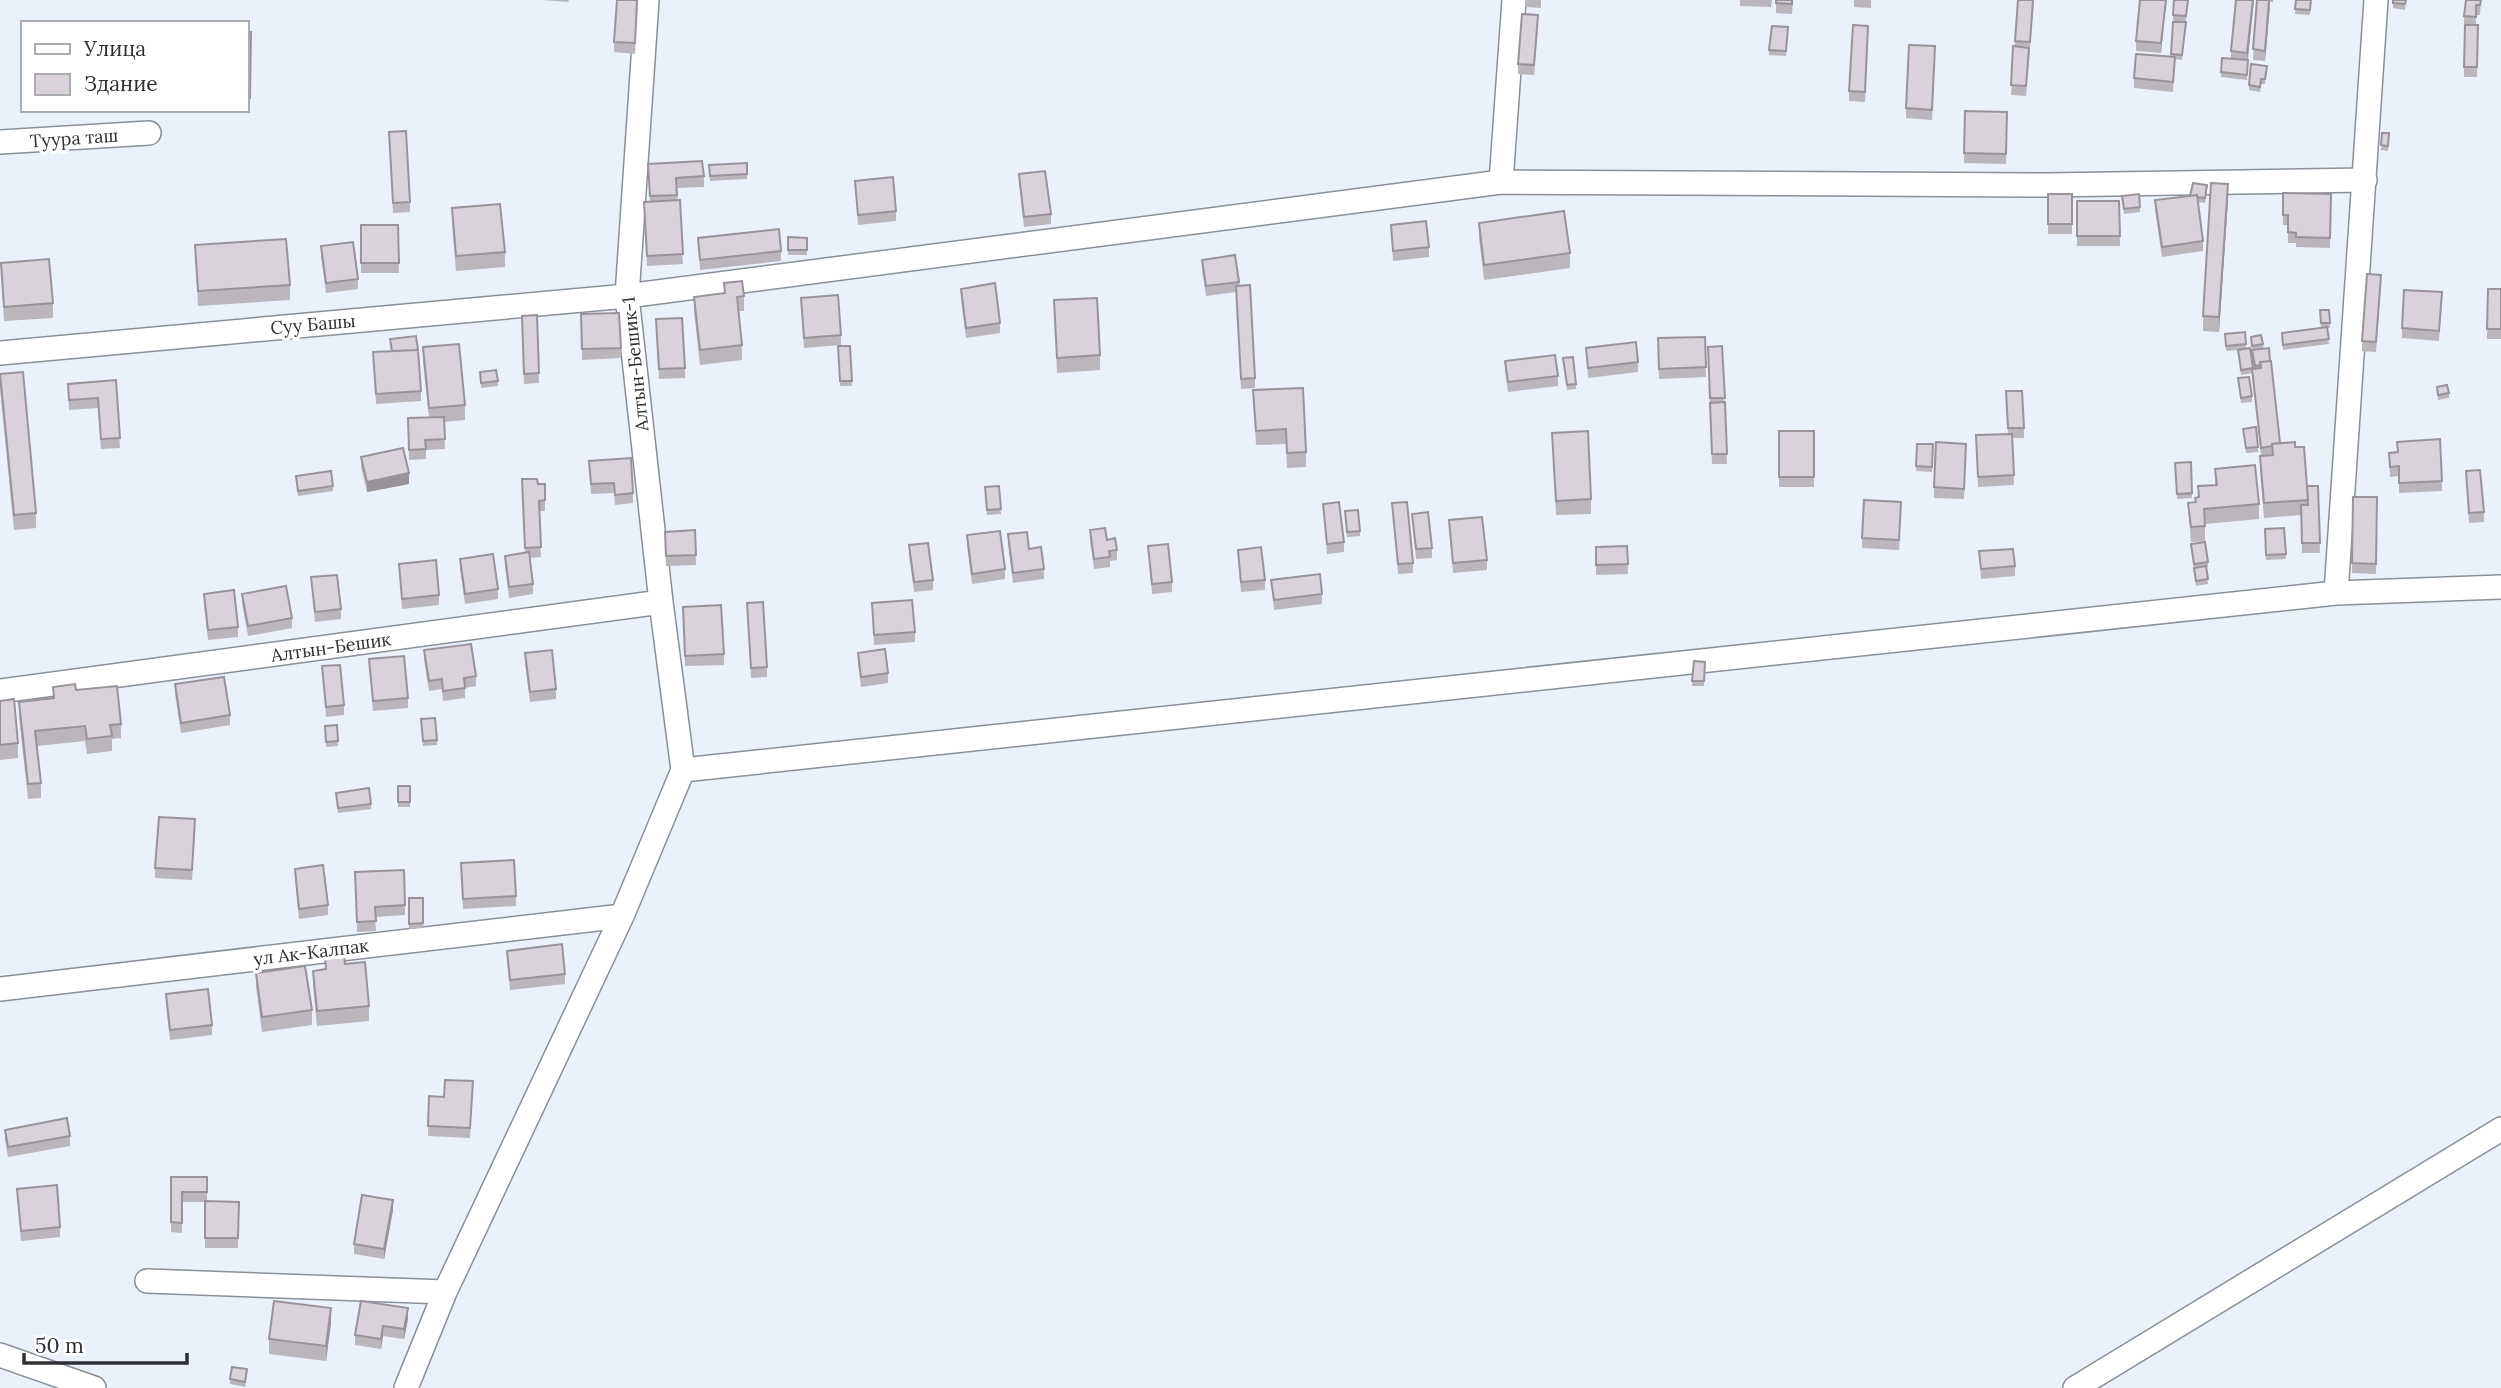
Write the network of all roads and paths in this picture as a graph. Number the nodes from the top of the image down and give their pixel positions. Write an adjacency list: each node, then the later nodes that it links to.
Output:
1 (646, 0): 8 (street, Алтын-Бешик-1)
2 (1514, 0): 7 (street)
3 (2376, 0): 6 (street)
4 (149, 133): 5 (street, Туура таш)
5 (0, 142)
6 (2365, 180): 7 (street, Суу Башы); 11 (street)
7 (1501, 182): 8 (street, Суу Башы)
8 (627, 296): 9 (street, Суу Башы); 12 (street, Алтын-Бешик-1)
9 (0, 353)
10 (2501, 587): 11 (street)
11 (2336, 593): 14 (street)
12 (662, 603): 13 (street, Алтын-Бешик); 14 (street, Алтын-Бешик-1)
13 (0, 691)
14 (684, 769): 15 (street)
15 (622, 916): 16 (street, ул Ак-Калпак); 19 (street)
16 (0, 989)
17 (2501, 1129): 23 (street)
18 (147, 1281): 19 (street)
19 (445, 1292): 22 (street)
20 (0, 1356): 21 (street)
21 (94, 1388)
22 (406, 1388)
23 (2075, 1388)

